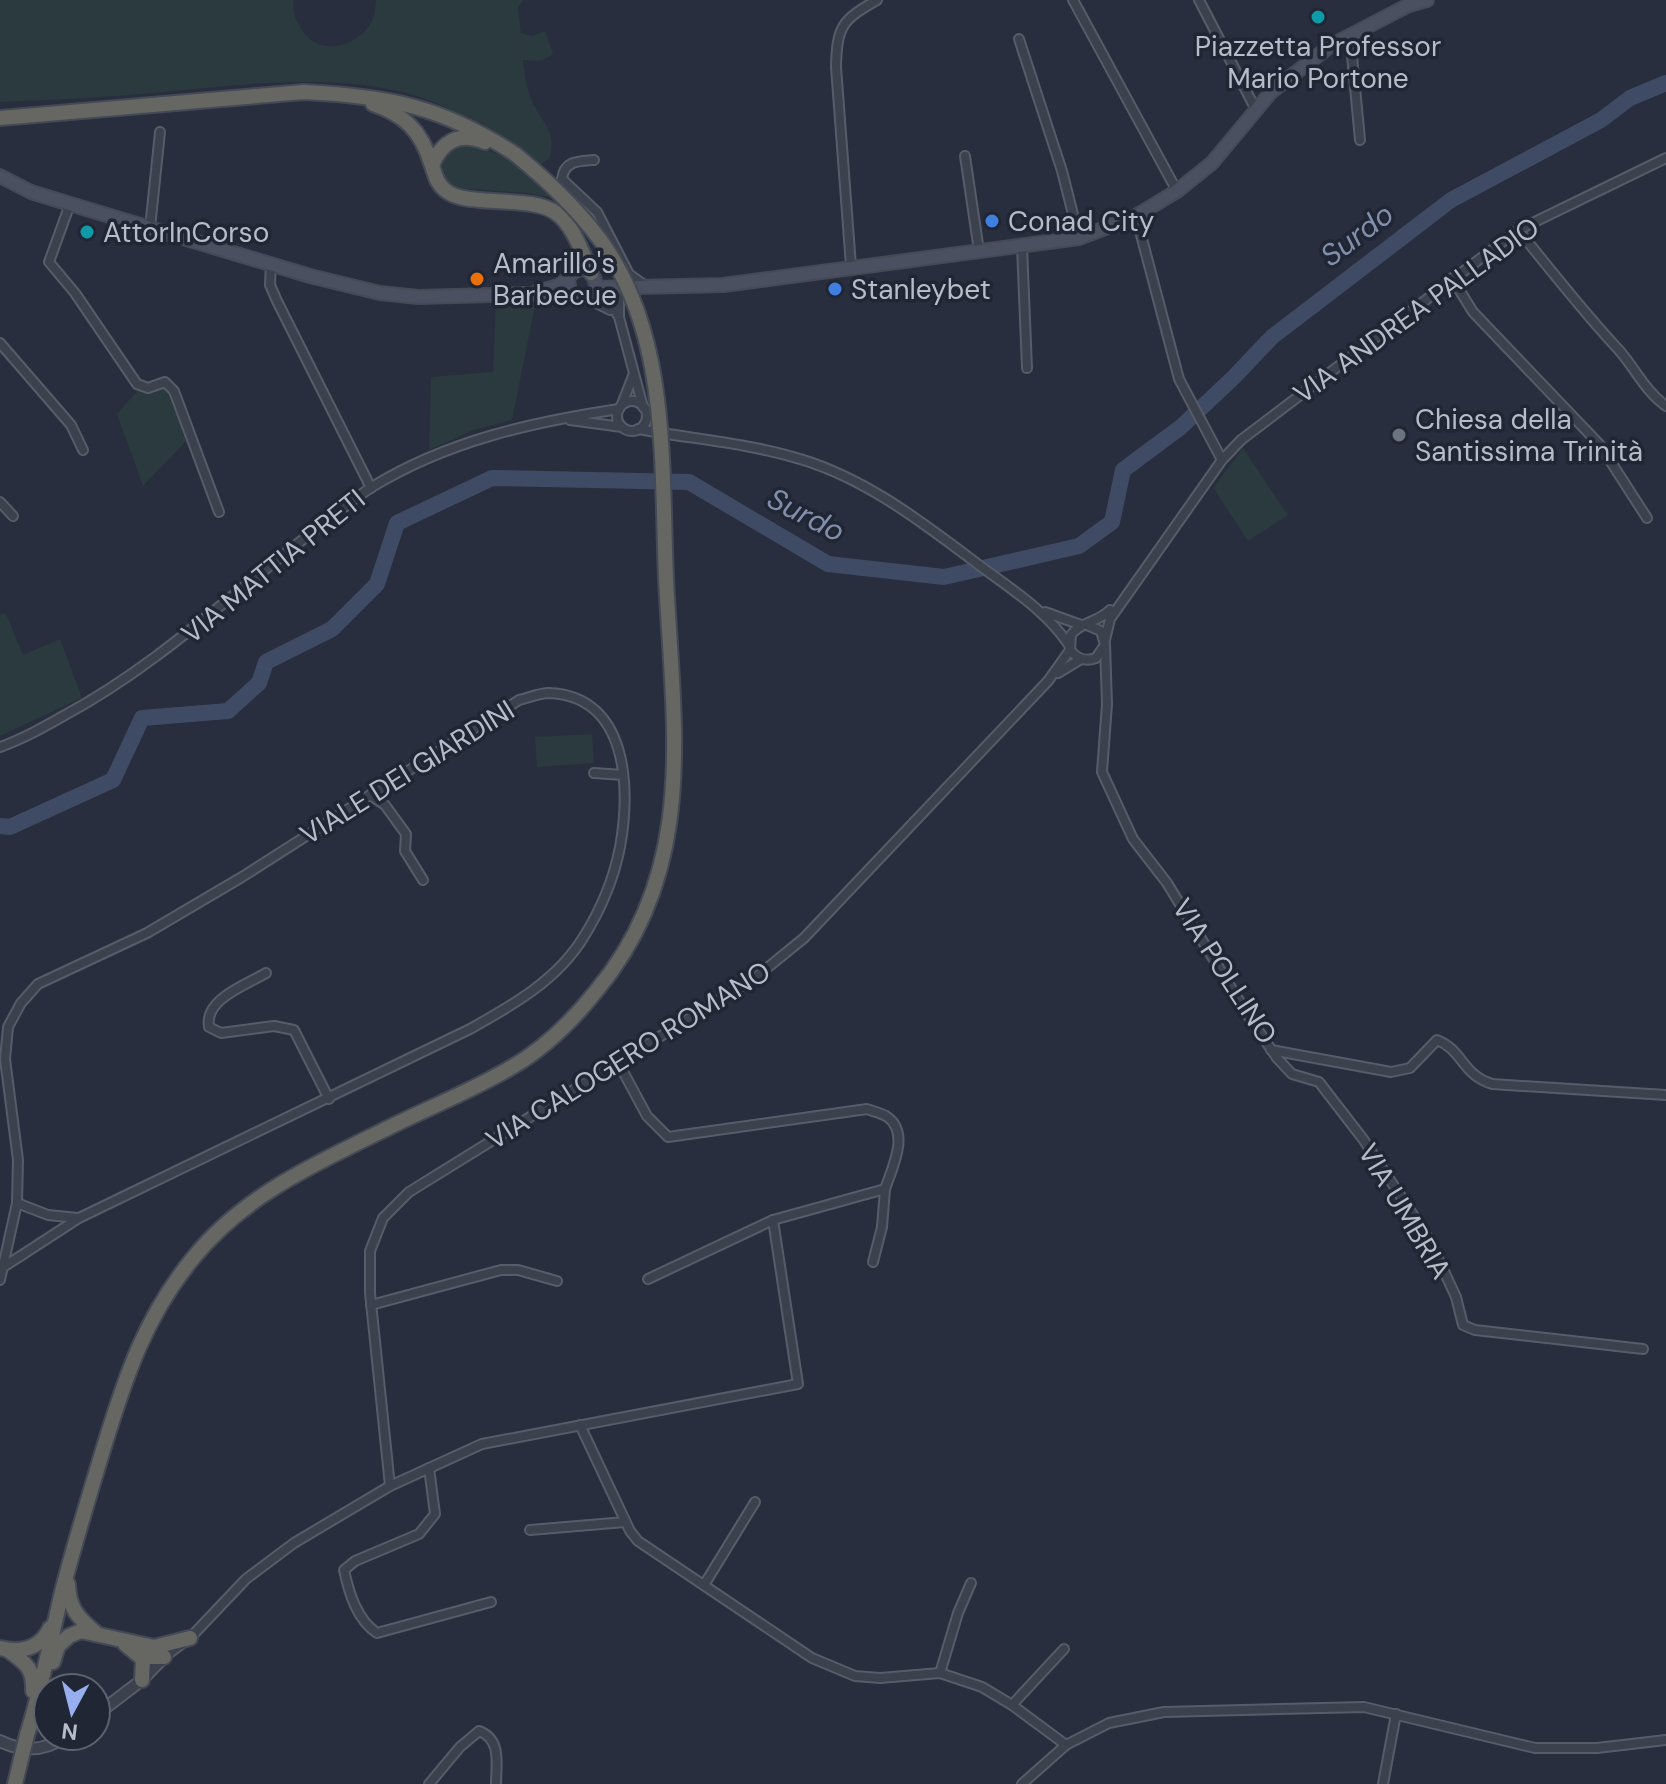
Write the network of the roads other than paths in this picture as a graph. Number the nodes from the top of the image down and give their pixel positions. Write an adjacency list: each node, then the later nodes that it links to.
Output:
1 (877, 0): 28 (street)
2 (1073, 0): 19 (street)
3 (1199, 0): 9 (street)
4 (1427, 0): 5 (main road)
5 (1408, 3): 6 (main road)
6 (1350, 34): 9 (main road); 12 (street)
7 (1019, 39): 24 (street)
8 (347, 94): 10 (highway); 13 (highway); 17 (highway)
9 (1255, 108): 19 (main road)
10 (0, 115)
11 (160, 132): 22 (street)
12 (1360, 140)
13 (515, 154): 17 (highway); 87 (highway, bridge)
14 (965, 156): 26 (street)
15 (594, 160): 32 (street)
16 (1665, 162): 23 (street, VIA ANDREA PALLADIO)
17 (432, 165): 30 (highway)
18 (0, 176): 20 (main road)
19 (1177, 191): 21 (main road)
20 (70, 204): 22 (main road); 49 (street)
21 (1136, 216): 24 (main road); 46 (street)
22 (150, 228): 27 (main road)
23 (1518, 230): 29 (street, VIA ANDREA PALLADIO); 37 (street)
24 (1079, 238): 25 (main road)
25 (1022, 246): 26 (main road); 35 (street)
26 (979, 251): 28 (main road)
27 (271, 263): 30 (main road); 47 (street)
28 (851, 266): 32 (main road)
29 (1452, 278): 46 (street, VIA ANDREA PALLADIO); 51 (street)
30 (585, 284): 31 (main road); 32 (main road); 33 (street)
31 (623, 288): 32 (main road); 33 (street)
32 (643, 288)
33 (619, 317): 36 (street)
34 (0, 343): 45 (street)
35 (1027, 368)
36 (633, 376): 38 (street); 39 (street)
37 (1666, 406)
38 (620, 407): 39 (street, VIA MATTIA PRETI); 40 (street, VIA MATTIA PRETI); 42 (street)
39 (643, 407): 41 (street)
40 (561, 419): 42 (street, VIA MATTIA PRETI); 47 (street, VIA MATTIA PRETI)
41 (646, 419): 43 (street); 44 (street)
42 (622, 427): 43 (street, VIA MATTIA PRETI)
43 (638, 429): 44 (street, VIA MATTIA PRETI)
44 (688, 438): 53 (street)
45 (83, 450)
46 (1222, 460): 52 (street, VIA ANDREA PALLADIO)
47 (371, 488): 60 (street, VIA MATTIA PRETI)
48 (0, 502): 50 (street)
49 (219, 512)
50 (13, 516)
51 (1647, 518)
52 (1128, 592): 54 (street); 55 (street)
53 (1038, 608): 54 (street); 56 (street)
54 (1084, 625): 55 (street); 56 (street)
55 (1105, 643): 57 (street); 59 (street, VIA POLLINO)
56 (1070, 647): 57 (street); 58 (street)
57 (1084, 660): 58 (street); 59 (street)
58 (1048, 681): 67 (street, VIA CALOGERO ROMANO)
59 (1107, 681): 66 (street, VIA POLLINO)
60 (0, 747)
61 (594, 773): 62 (street)
62 (623, 775): 63 (street, VIALE DEI GIARDINI); 69 (street, VIALE DEI GIARDINI)
63 (370, 795): 64 (street); 71 (street, VIALE DEI GIARDINI)
64 (423, 880)
65 (266, 973): 69 (street)
66 (1271, 1050): 68 (street, VIA POLLINO); 80 (street, VIA UMBRIA)
67 (619, 1064): 70 (street); 79 (street, VIA CALOGERO ROMANO)
68 (1666, 1095)
69 (329, 1099): 72 (street, VIALE DEI GIARDINI)
70 (885, 1189): 73 (street); 74 (street)
71 (17, 1203): 72 (street); 75 (street, VIALE DEI GIARDINI)
72 (79, 1218): 75 (street, VIALE DEI GIARDINI)
73 (773, 1220): 76 (street); 81 (street)
74 (873, 1262)
75 (5, 1266): 77 (street, VIALE DEI GIARDINI)
76 (648, 1279)
77 (0, 1280)
78 (557, 1281): 79 (street)
79 (371, 1305): 83 (street, VIA CALOGERO ROMANO)
80 (1643, 1349)
81 (580, 1425): 82 (street); 85 (street)
82 (429, 1468): 83 (street); 91 (street)
83 (390, 1486): 93 (street)
84 (755, 1502): 89 (street)
85 (625, 1522): 86 (street); 89 (street)
86 (530, 1530)
87 (75, 1542): 90 (highway); 92 (highway)
88 (971, 1583): 101 (street)
89 (704, 1585): 101 (street)
90 (63, 1590): 95 (highway); 99 (highway)
91 (491, 1602)
92 (99, 1635): 94 (highway); 100 (highway)
93 (190, 1638): 98 (highway)
94 (117, 1640): 96 (highway); 98 (highway)
95 (4, 1649): 107 (highway)
96 (134, 1649): 98 (highway); 102 (highway)
97 (1064, 1649): 104 (street)
98 (159, 1652): 102 (street)
99 (43, 1672)
100 (50, 1672)
101 (940, 1673): 104 (street)
102 (142, 1680): 103 (street)
103 (112, 1703)
104 (1012, 1705): 110 (street)
105 (1396, 1714): 108 (street); 110 (street); 116 (street)
106 (32, 1719): 107 (highway)
107 (27, 1735): 112 (highway, bridge)
108 (1666, 1740)
109 (0, 1741): 111 (street)
110 (1066, 1745): 115 (street)
111 (32, 1750)
112 (15, 1784)
113 (429, 1784): 114 (street)
114 (496, 1784)
115 (1022, 1784)
116 (1383, 1784)

